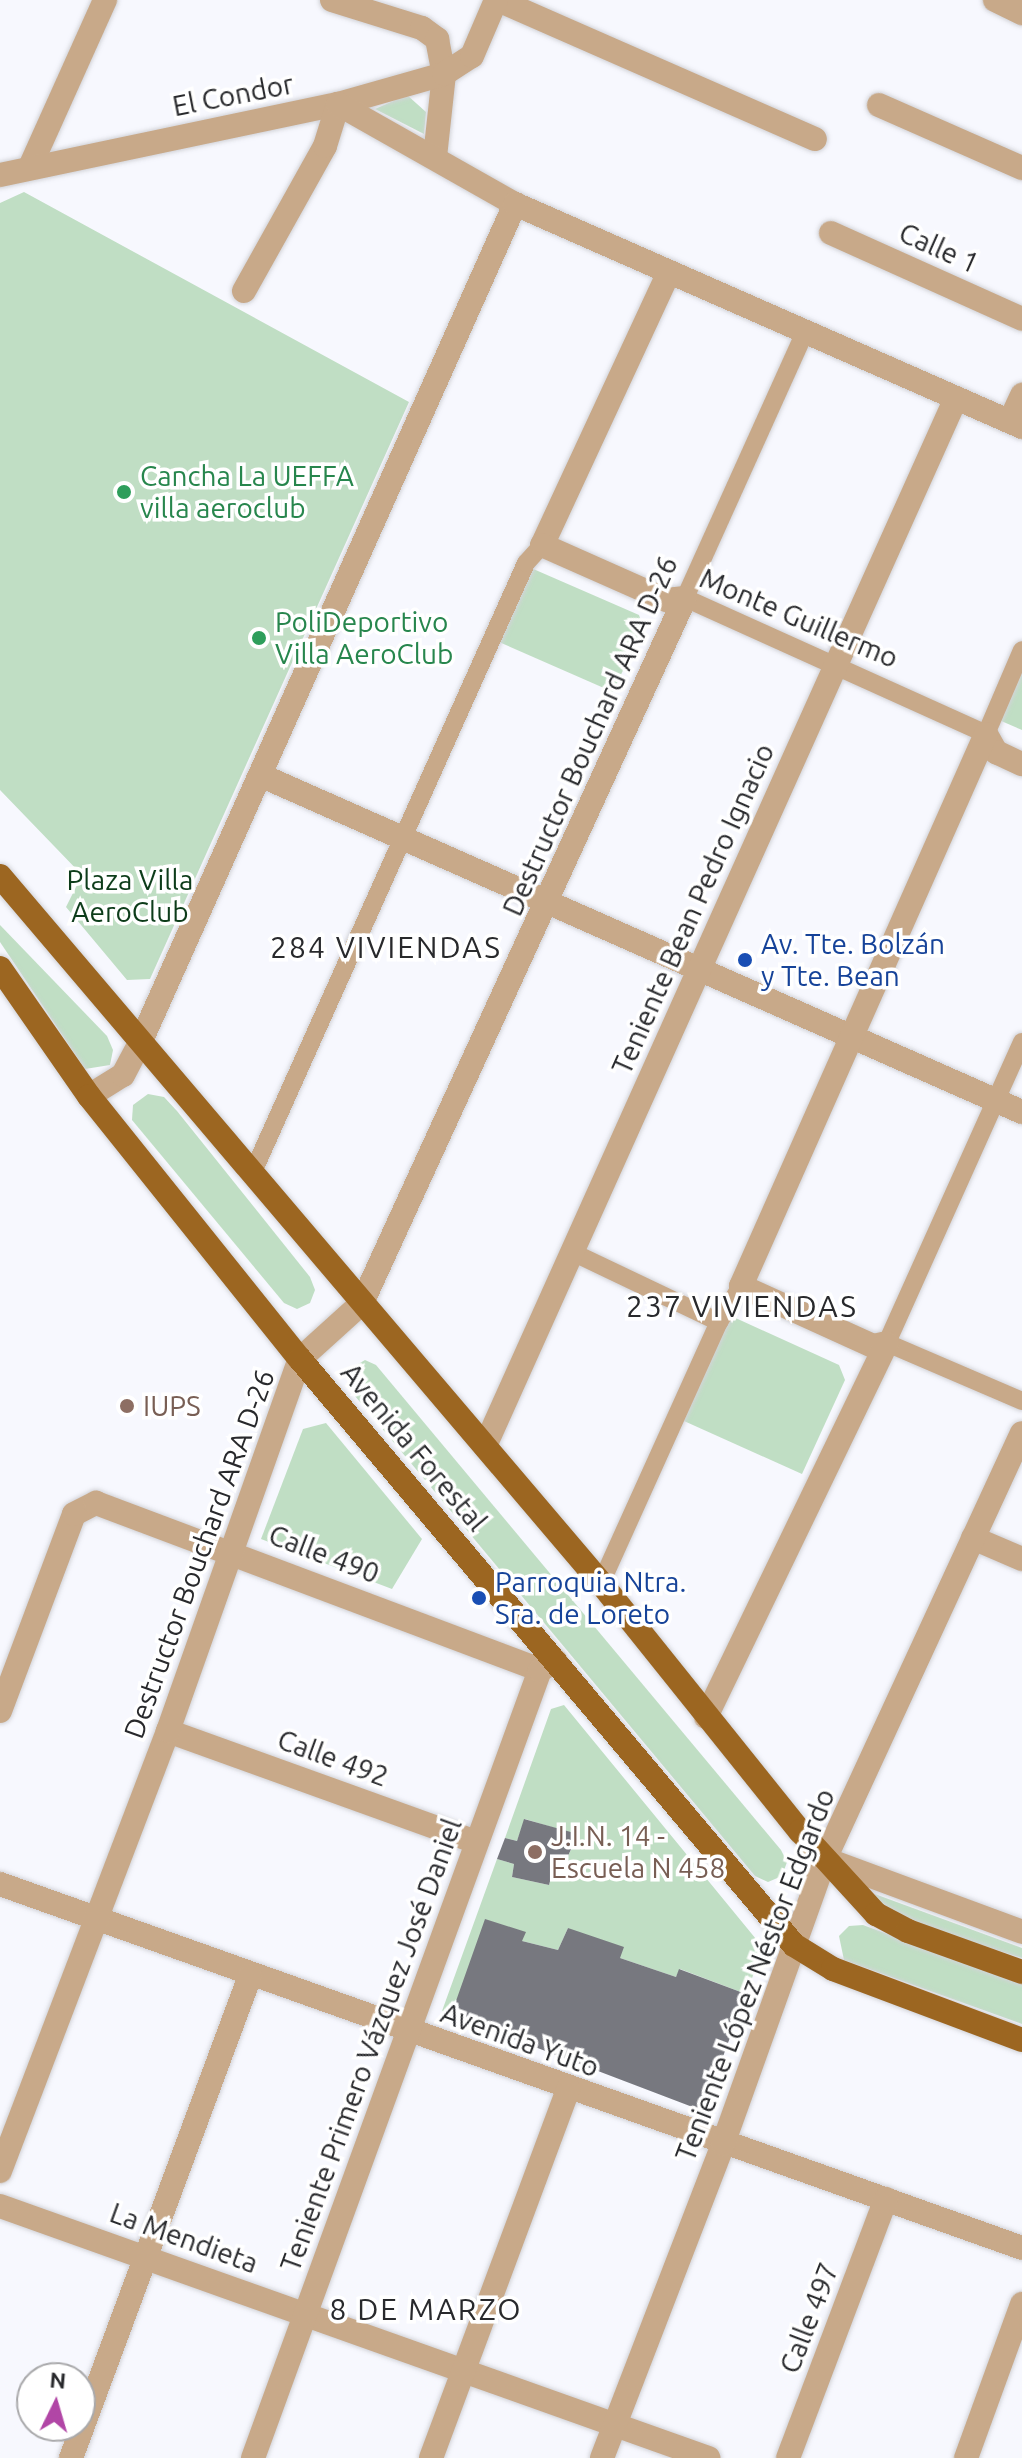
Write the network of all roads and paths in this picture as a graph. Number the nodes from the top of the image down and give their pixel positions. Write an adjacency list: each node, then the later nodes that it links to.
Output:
1 (105, 0): 11 (street)
2 (332, 0): 6 (street)
3 (497, 0): 6 (street, El Condor); 9 (street)
4 (995, 0): 5 (street)
5 (1022, 13)
6 (444, 74): 7 (street, El Condor); 10 (street)
7 (338, 104): 10 (street); 11 (street, El Condor); 16 (street)
8 (879, 105): 12 (street)
9 (815, 139)
10 (435, 157): 13 (street)
11 (11, 167)
12 (1022, 168)
13 (515, 204): 15 (street); 28 (street)
14 (831, 233): 17 (street, Calle 1)
15 (669, 272): 18 (street); 22 (street)
16 (244, 291)
17 (1022, 319)
18 (805, 332): 20 (street); 23 (street, Destructor Bouchard ARA D-26)
19 (1022, 395): 21 (street)
20 (956, 398): 21 (street); 25 (street, Teniente Bean Pedro Ignacio)
21 (1016, 424)
22 (542, 545): 23 (street, Monte Guillermo); 29 (street)
23 (685, 598): 25 (street, Monte Guillermo); 31 (street, Destructor Bouchard ARA D-26)
24 (1022, 650): 26 (street)
25 (834, 664): 26 (street, Monte Guillermo); 33 (street, Teniente Bean Pedro Ignacio)
26 (986, 734): 27 (street, Monte Guillermo); 34 (street)
27 (1022, 764)
28 (260, 775): 29 (street); 35 (street)
29 (403, 839): 31 (street); 40 (street)
30 (0, 876): 35 (main road, Avenida Forestal)
31 (549, 903): 33 (street); 43 (street, Destructor Bouchard ARA D-26)
32 (0, 968): 37 (main road, Avenida Forestal)
33 (700, 969): 34 (street); 41 (street, Teniente Bean Pedro Ignacio)
34 (852, 1037): 38 (street); 42 (street)
35 (141, 1041): 37 (street); 40 (main road, Avenida Forestal)
36 (1022, 1042): 38 (street)
37 (89, 1096): 46 (main road, Avenida Forestal)
38 (996, 1100): 39 (street); 45 (street)
39 (1022, 1112)
40 (253, 1172): 43 (main road, Avenida Forestal)
41 (572, 1252): 44 (street); 49 (street, Teniente Bean Pedro Ignacio)
42 (741, 1286): 44 (street); 45 (street)
43 (362, 1303): 46 (street, Destructor Bouchard ARA D-26); 49 (main road, Avenida Forestal)
44 (719, 1322): 53 (street)
45 (887, 1343): 47 (street); 56 (street)
46 (300, 1359): 51 (street, Destructor Bouchard ARA D-26); 54 (main road, Avenida Forestal)
47 (1022, 1401)
48 (1022, 1433): 50 (street, Teniente López Néstor Edgardo)
49 (485, 1446): 53 (main road, Avenida Forestal)
50 (973, 1538): 52 (street); 59 (street, Teniente López Néstor Edgardo)
51 (233, 1550): 54 (street, Calle 490); 55 (street, Calle 490); 57 (street, Destructor Bouchard ARA D-26)
52 (1022, 1559)
53 (601, 1583): 56 (main road, Avenida Forestal)
54 (548, 1666): 58 (street, Teniente Primero Vázquez José Daniel); 63 (main road, Avenida Forestal)
55 (0, 1711)
56 (706, 1717): 59 (main road, Avenida Forestal)
57 (168, 1731): 58 (street, Calle 492); 61 (street, Destructor Bouchard ARA D-26)
58 (477, 1842): 66 (street, Teniente Primero Vázquez José Daniel)
59 (825, 1859): 62 (street, Avenida Forestal); 63 (street, Teniente López Néstor Edgardo); 64 (main road, Avenida Forestal)
60 (0, 1884): 61 (street, Avenida Yuto)
61 (97, 1920): 65 (street, Avenida Yuto); 70 (street, Destructor Bouchard ARA D-26)
62 (1022, 1932)
63 (794, 1945): 67 (main road, Avenida Forestal); 69 (street, Teniente López Néstor Edgardo)
64 (1022, 1972)
65 (250, 1976): 66 (street, Avenida Yuto); 74 (street)
66 (406, 2031): 68 (street, Avenida Yuto); 76 (street, Teniente Primero Vázquez José Daniel)
67 (1022, 2040)
68 (568, 2089): 69 (street, Avenida Yuto); 77 (street)
69 (723, 2144): 71 (street, Avenida Yuto); 78 (street, Teniente López Néstor Edgardo)
70 (0, 2171)
71 (886, 2199): 73 (street, Avenida Yuto); 84 (street, Calle 497)
72 (0, 2206): 74 (street, La Mendieta)
73 (1022, 2248)
74 (148, 2257): 76 (street, La Mendieta); 79 (street)
75 (1022, 2304): 85 (street)
76 (305, 2314): 77 (street, La Mendieta); 80 (street, Teniente Primero Vázquez José Daniel)
77 (466, 2371): 78 (street, La Mendieta); 81 (street)
78 (615, 2424): 82 (street, Teniente López Néstor Edgardo); 83 (street, La Mendieta)
79 (71, 2458)
80 (253, 2458)
81 (431, 2458)
82 (602, 2458)
83 (708, 2458)
84 (788, 2458)
85 (966, 2458)

